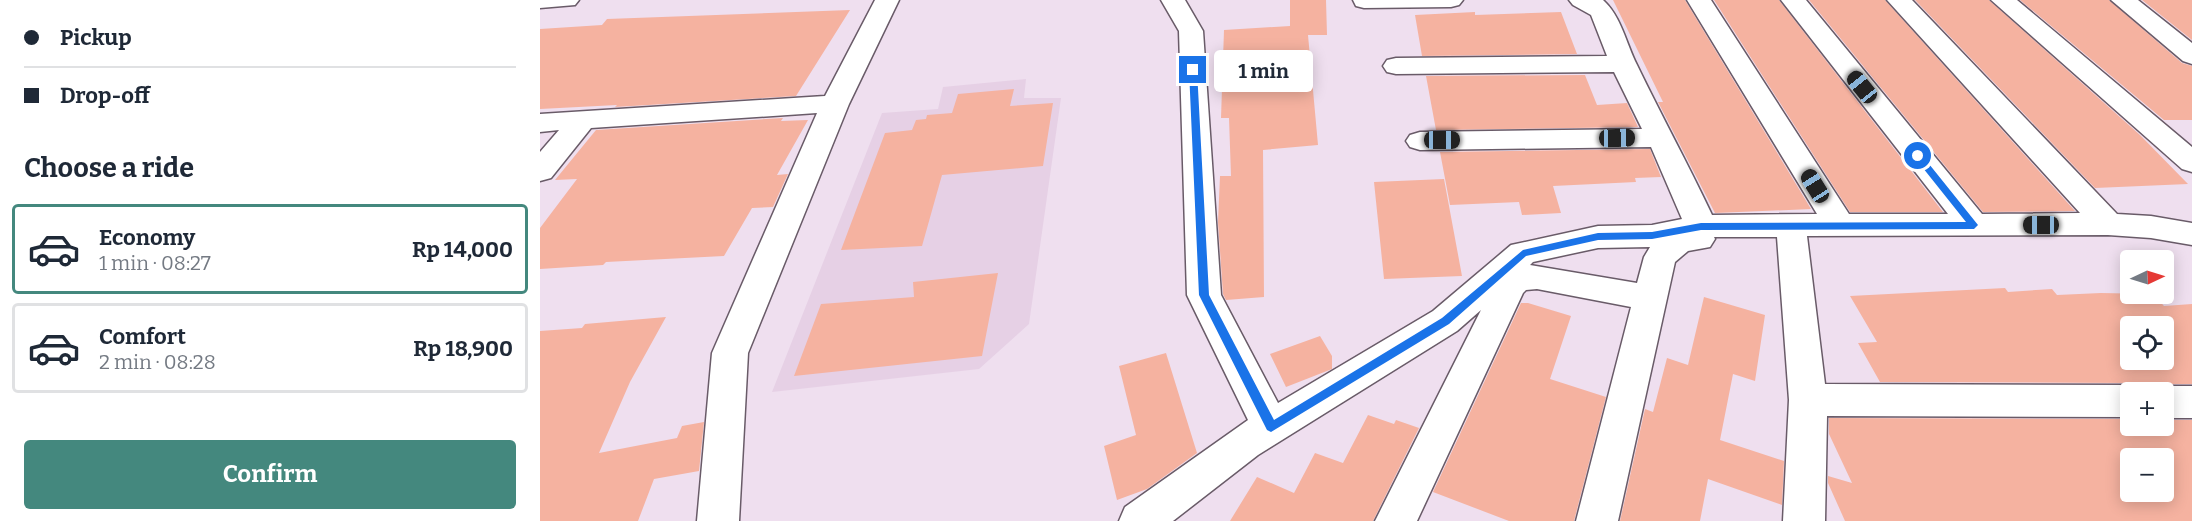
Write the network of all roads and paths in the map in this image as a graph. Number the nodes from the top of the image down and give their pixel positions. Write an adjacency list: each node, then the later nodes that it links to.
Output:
1 (553, 0): 2 (street); 12 (street)
2 (567, 0)
3 (887, 0): 17 (street)
4 (1173, 0): 36 (street)
5 (1451, 0): 13 (street)
6 (1581, 0): 15 (street)
7 (1699, 0): 27 (street)
8 (1793, 0): 25 (street)
9 (1899, 0): 24 (street)
10 (2004, 0): 22 (street)
11 (2123, 0): 14 (street)
12 (540, 1)
13 (1364, 1)
14 (2192, 56)
15 (1623, 64): 16 (street); 20 (street)
16 (1396, 66)
17 (835, 104): 18 (street); 38 (street)
18 (582, 122): 19 (street); 23 (street)
19 (540, 123)
20 (1661, 138): 21 (street); 26 (street)
21 (1420, 141)
22 (2192, 162)
23 (540, 171)
24 (2108, 224): 25 (street); 28 (street)
25 (1974, 225): 27 (street)
26 (1701, 226): 27 (street); 36 (street)
27 (1840, 226)
28 (2192, 234)
29 (1792, 239): 30 (street); 31 (street); 32 (street)
30 (2192, 241)
31 (1650, 298): 39 (street); 40 (street)
32 (1808, 400): 33 (street); 41 (street)
33 (2120, 401)
34 (2174, 402): 35 (street)
35 (2192, 402)
36 (1271, 427): 37 (street)
37 (1163, 516)
38 (718, 521)
39 (1396, 521)
40 (1597, 521)
41 (1804, 521)

